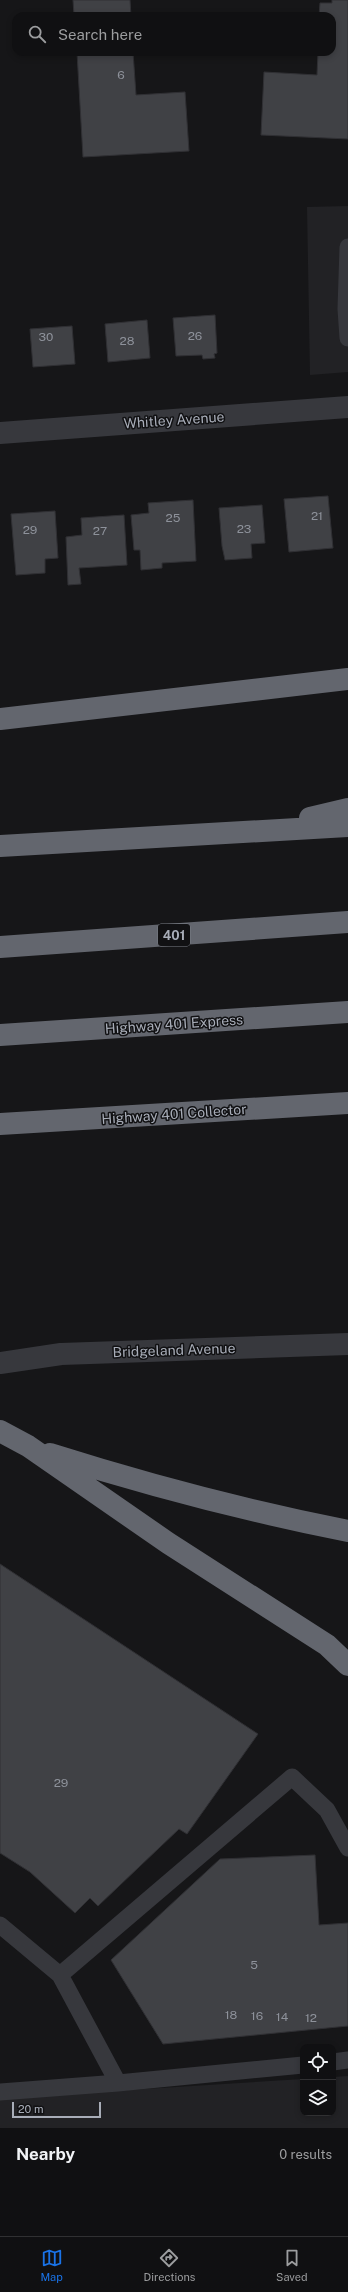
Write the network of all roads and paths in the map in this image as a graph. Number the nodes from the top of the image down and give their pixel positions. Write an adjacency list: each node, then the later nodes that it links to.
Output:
1 (348, 247): 2 (lane)
2 (348, 338)
3 (348, 407): 4 (street, Whitley Avenue)
4 (0, 433)
5 (348, 679): 6 (highway)
6 (0, 719)
7 (348, 809): 9 (highway)
8 (348, 826): 9 (highway)
9 (250, 831): 10 (highway)
10 (0, 846)
11 (348, 922): 12 (highway, 401)
12 (0, 947)
13 (348, 1012): 14 (highway, Highway 401 Express)
14 (0, 1035)
15 (348, 1103): 16 (highway, Highway 401 Collector)
16 (0, 1124)
17 (348, 1344): 18 (street, Bridgeland Avenue)
18 (0, 1363)
19 (0, 1431): 20 (highway)
20 (28, 1446): 21 (highway); 22 (highway)
21 (348, 1531)
22 (348, 1665)
23 (348, 1848): 25 (lane)
24 (0, 1925): 25 (lane)
25 (60, 1975): 29 (lane)
26 (348, 2060): 27 (lane)
27 (336, 2062)
28 (300, 2065): 29 (lane)
29 (118, 2083): 30 (lane)
30 (0, 2092)

